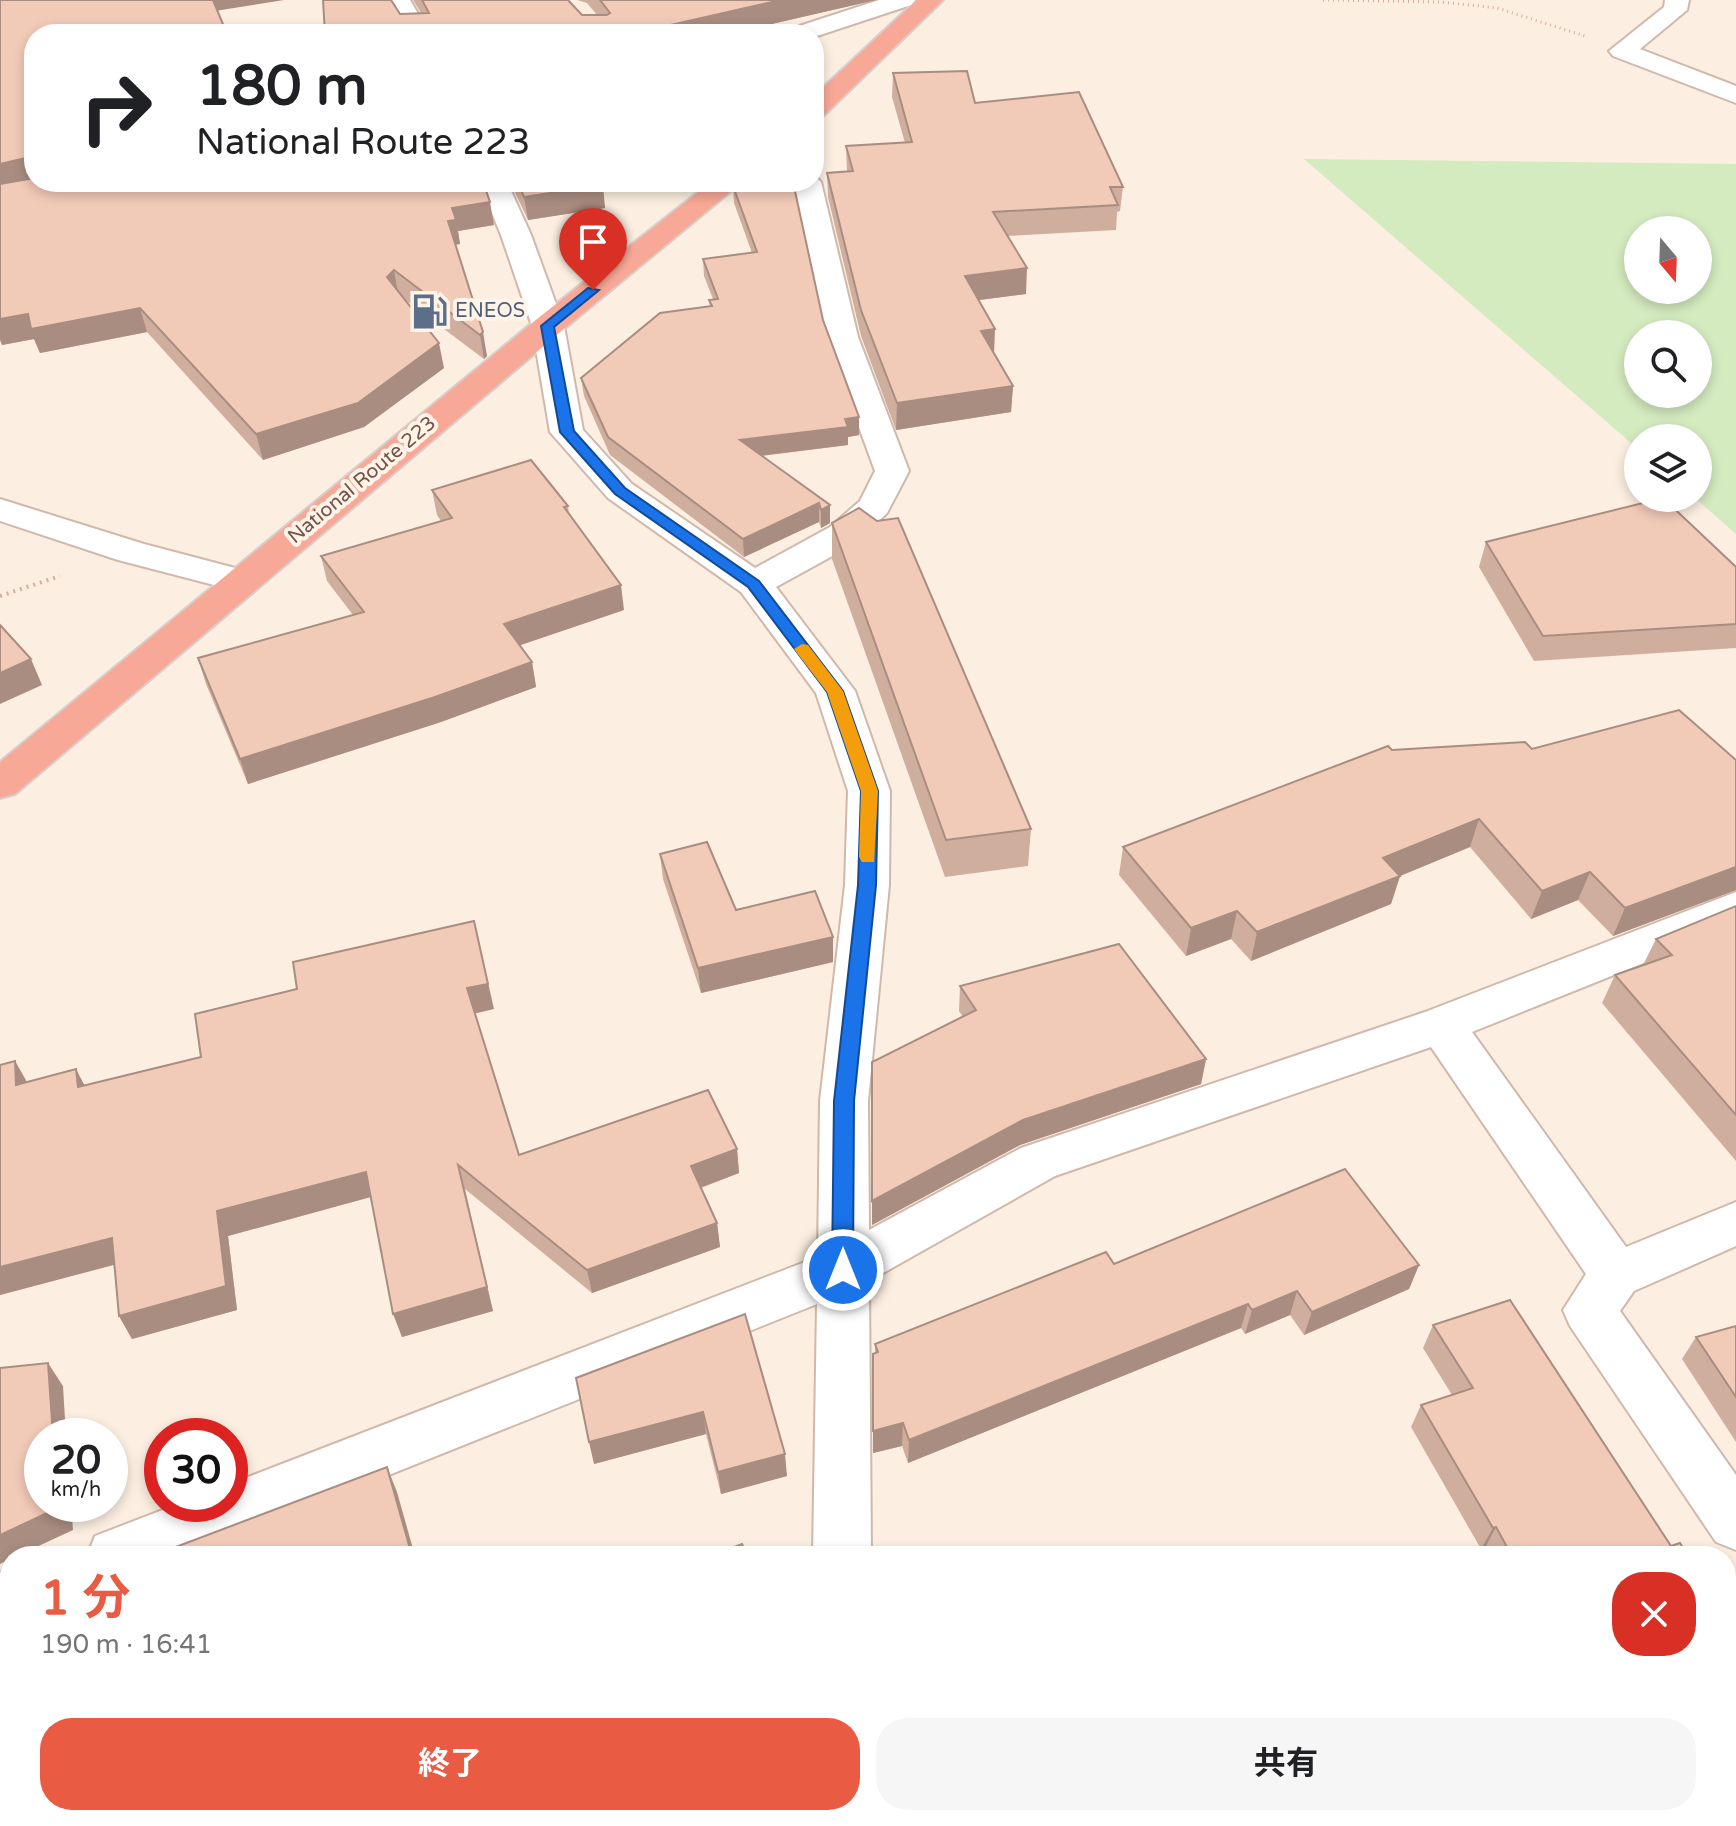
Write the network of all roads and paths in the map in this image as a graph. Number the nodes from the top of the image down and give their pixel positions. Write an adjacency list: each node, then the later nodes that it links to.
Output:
1 (398, 0): 6 (street)
2 (903, 0): 7 (street)
3 (931, 0): 10 (highway)
4 (1323, 0): 8 (path)
5 (1677, 0): 8 (street)
6 (412, 24)
7 (824, 26)
8 (1622, 51): 9 (street)
9 (1736, 95)
10 (824, 101)
11 (497, 192): 14 (street)
12 (716, 192): 14 (highway, National Route 223)
13 (809, 192): 17 (street)
14 (548, 326): 16 (highway, National Route 223); 17 (street)
15 (0, 510): 16 (street)
16 (241, 581): 18 (highway, National Route 223)
17 (754, 584): 22 (street)
18 (0, 784)
19 (1736, 908): 20 (street)
20 (1441, 1025): 22 (street); 23 (street)
21 (1736, 1223): 23 (street)
22 (843, 1270): 25 (street); 26 (street)
23 (1616, 1275): 24 (street)
24 (1736, 1523)
25 (141, 1546)
26 (842, 1546)

